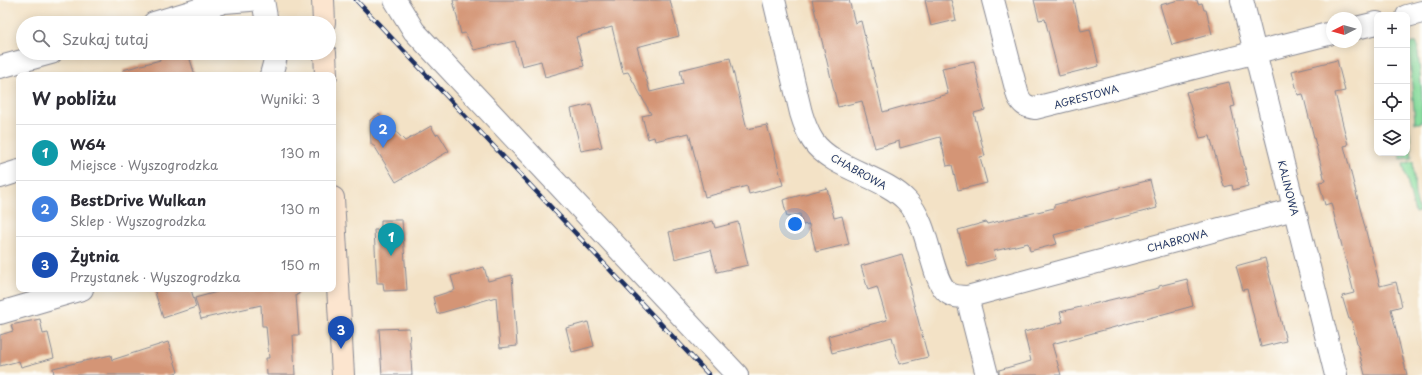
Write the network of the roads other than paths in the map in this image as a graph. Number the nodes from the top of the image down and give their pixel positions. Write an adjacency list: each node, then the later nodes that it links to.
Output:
1 (250, 0): 10 (street)
2 (263, 0): 11 (street)
3 (323, 0): 12 (street)
4 (395, 0): 31 (street)
5 (774, 0): 28 (street, CHABROWA)
6 (993, 0): 16 (street, AGRESTOWA)
7 (1242, 0): 16 (street, KALINOWA)
8 (1422, 12): 9 (street)
9 (1410, 15)
10 (177, 16)
11 (266, 16)
12 (324, 16)
13 (1374, 24): 14 (street)
14 (1362, 27)
15 (1326, 34): 16 (street)
16 (1254, 52): 25 (street, KALINOWA)
17 (26, 60): 20 (street)
18 (275, 60): 21 (street)
19 (325, 60): 22 (street)
20 (0, 67)
21 (272, 72)
22 (326, 72)
23 (16, 173): 24 (street)
24 (0, 177)
25 (1294, 209): 28 (street, CHABROWA); 33 (street, KALINOWA)
26 (336, 257): 30 (street)
27 (72, 292): 29 (street)
28 (967, 297): 32 (street)
29 (0, 313)
30 (343, 375)
31 (737, 375)
32 (987, 375)
33 (1336, 375)

